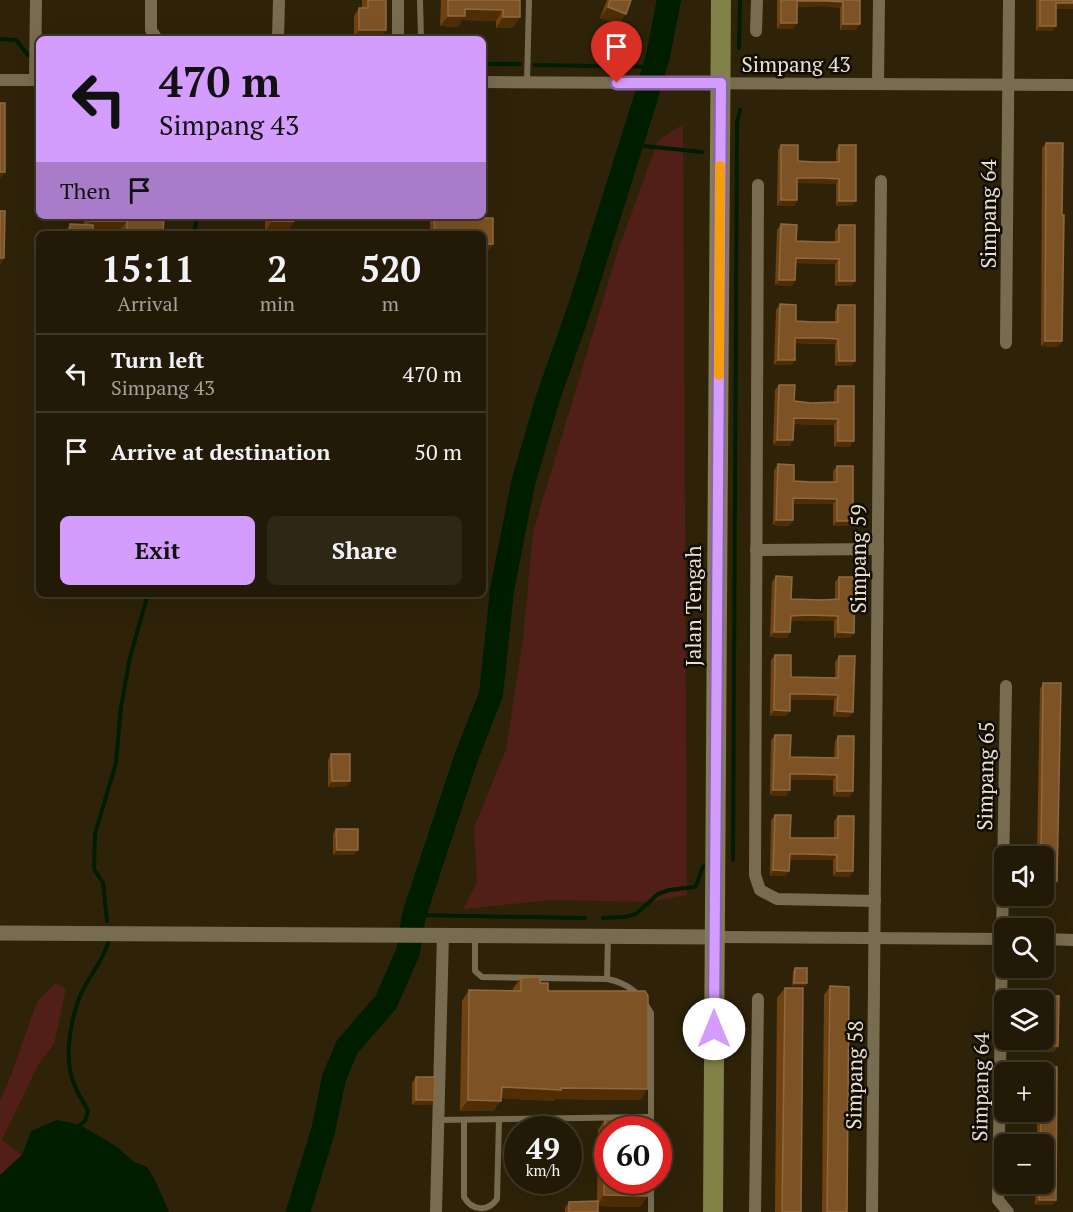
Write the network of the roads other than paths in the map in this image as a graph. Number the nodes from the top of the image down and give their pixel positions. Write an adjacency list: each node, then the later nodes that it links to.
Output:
1 (36, 0): 12 (street)
2 (152, 0): 13 (street)
3 (279, 0): 14 (street)
4 (398, 0): 15 (street)
5 (420, 0): 16 (lane)
6 (529, 0): 20 (lane)
7 (721, 0): 21 (main road, Jalan Tengah)
8 (757, 0): 11 (street)
9 (879, 0): 22 (street)
10 (1009, 0): 23 (street)
11 (756, 31)
12 (36, 36)
13 (155, 36)
14 (278, 36)
15 (398, 36)
16 (421, 36)
17 (0, 80): 18 (street)
18 (36, 80)
19 (486, 82): 20 (street, Simpang 43)
20 (527, 83): 21 (street, Simpang 43)
21 (721, 83): 22 (street, Simpang 43); 37 (main road, Jalan Tengah)
22 (878, 84): 23 (street, Simpang 43)
23 (1008, 85): 24 (street, Simpang 43); 27 (street, Simpang 64)
24 (1073, 85)
25 (881, 181): 28 (street, Simpang 59)
26 (758, 185): 29 (street)
27 (1006, 343)
28 (878, 549): 29 (street); 31 (street, Simpang 59)
29 (756, 550): 31 (street)
30 (1006, 686): 32 (street, Simpang 65)
31 (875, 901): 38 (street, Simpang 59)
32 (1004, 918)
33 (0, 933): 34 (street)
34 (442, 934): 35 (street); 49 (street)
35 (475, 934): 36 (street); 43 (lane)
36 (608, 936): 37 (street); 43 (lane)
37 (715, 937): 38 (street); 53 (main road, Jalan Tengah)
38 (875, 938): 39 (street); 55 (street, Simpang 58)
39 (994, 939)
40 (1054, 939): 41 (street)
41 (1073, 940)
42 (1003, 978): 56 (street, Simpang 64)
43 (607, 979): 45 (lane)
44 (758, 999): 54 (street)
45 (651, 1116)
46 (594, 1118): 48 (lane)
47 (464, 1119): 48 (lane); 48 (lane); 49 (lane)
48 (499, 1119)
49 (438, 1120): 51 (street)
50 (651, 1194): 52 (lane)
51 (436, 1212)
52 (651, 1212)
53 (713, 1212)
54 (755, 1212)
55 (872, 1212)
56 (1008, 1212)

